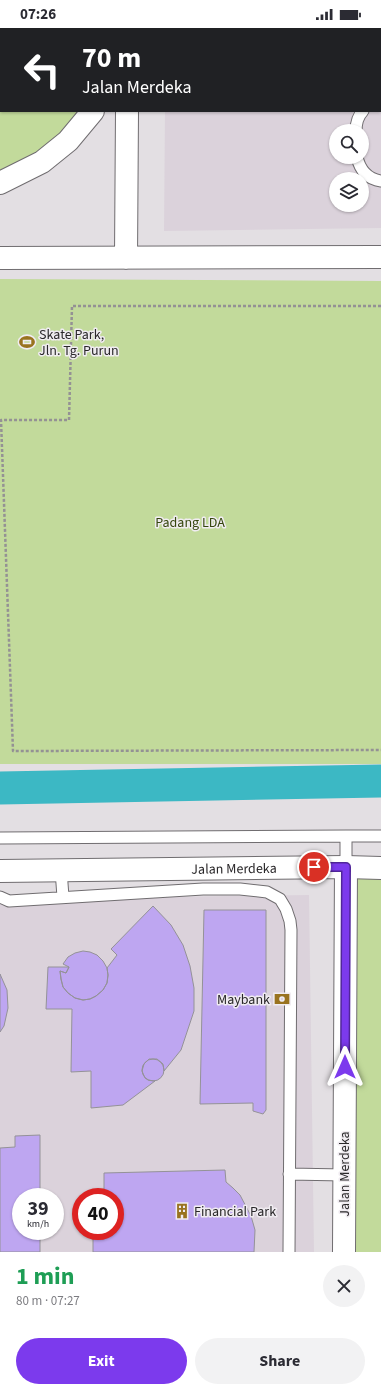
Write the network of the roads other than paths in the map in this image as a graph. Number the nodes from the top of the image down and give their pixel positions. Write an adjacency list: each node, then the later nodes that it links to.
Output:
1 (92, 112): 6 (street)
2 (127, 112): 10 (street)
3 (362, 112): 4 (lane)
4 (356, 124)
5 (359, 164): 7 (lane)
6 (0, 182)
7 (381, 182)
8 (381, 257): 10 (street)
9 (0, 258): 10 (street)
10 (126, 258)
11 (346, 836): 12 (lane); 13 (lane); 14 (lane)
12 (381, 836)
13 (0, 838)
14 (346, 867): 15 (street); 18 (street, Jalan Merdeka); 22 (street, Jalan Merdeka)
15 (381, 868)
16 (61, 870): 17 (street, Jalan Merdeka); 18 (street, Jalan Merdeka); 20 (lane)
17 (0, 871)
18 (203, 879): 20 (lane); 21 (lane)
19 (0, 897): 20 (lane)
20 (63, 897)
21 (289, 1174): 22 (lane); 23 (lane)
22 (344, 1175): 24 (street, Jalan Merdeka)
23 (289, 1252)
24 (344, 1252)

